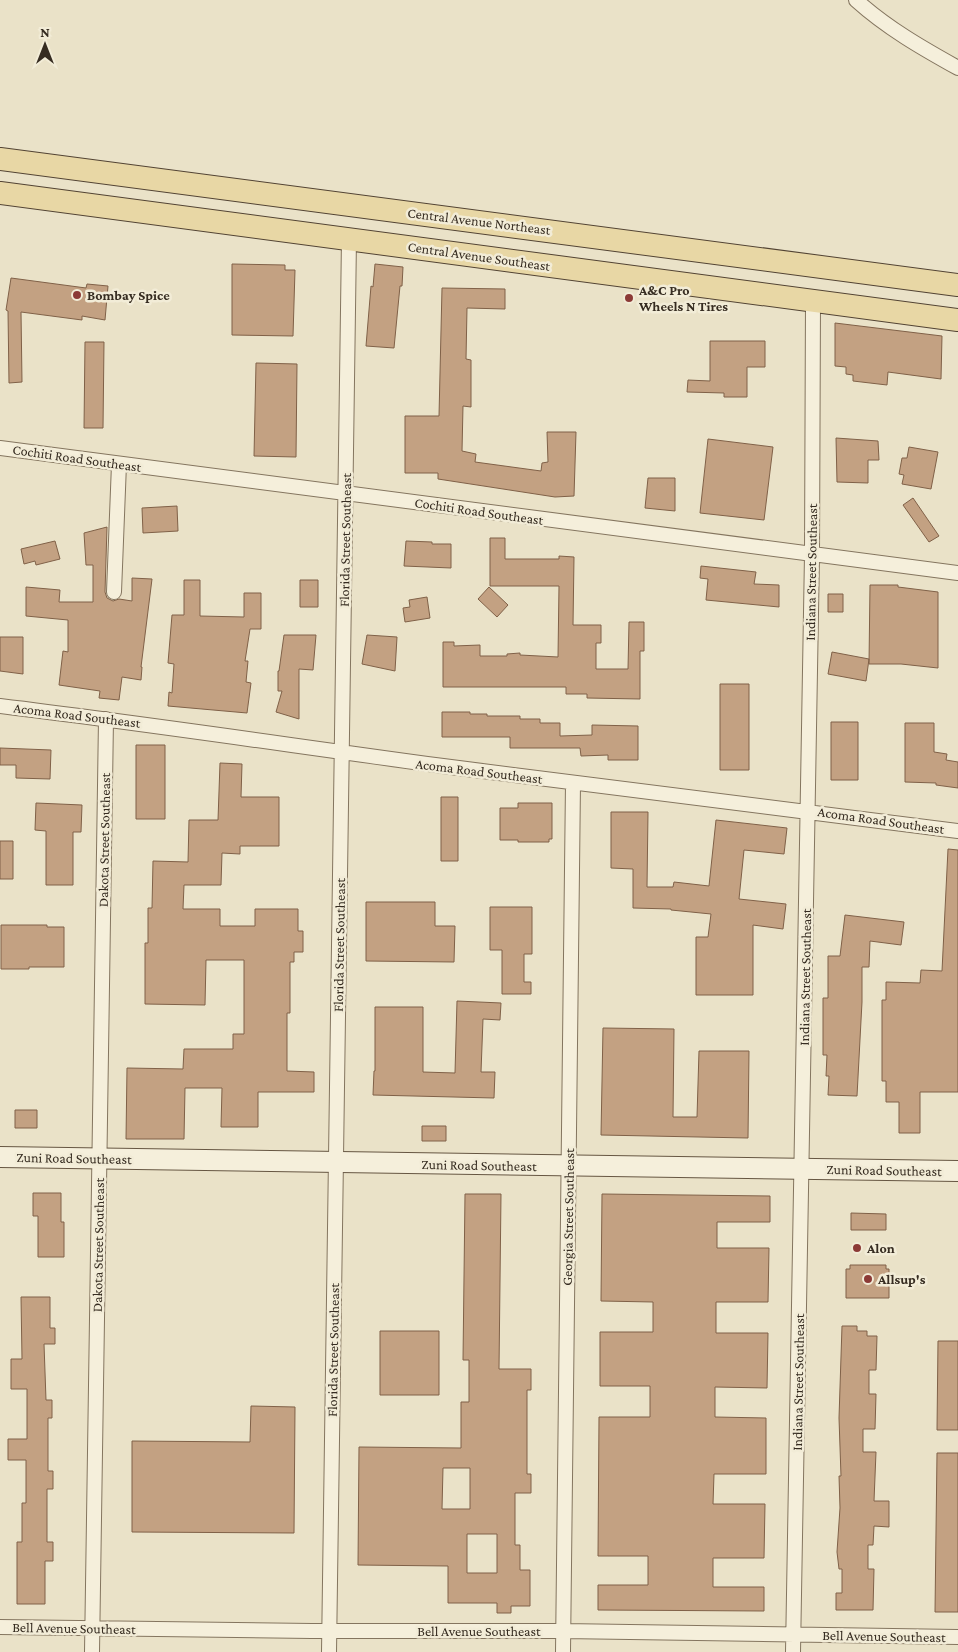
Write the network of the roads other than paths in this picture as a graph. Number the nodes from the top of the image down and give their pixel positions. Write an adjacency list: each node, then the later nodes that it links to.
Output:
1 (856, 0): 2 (street)
2 (958, 68)
3 (0, 159): 6 (main road, Central Avenue Northeast)
4 (0, 193): 5 (main road, Central Avenue Southeast)
5 (349, 239): 7 (main road, Central Avenue Southeast); 11 (street, Florida Street Southeast)
6 (958, 285)
7 (813, 302): 8 (main road, Central Avenue Southeast); 12 (street, Indiana Street Southeast)
8 (958, 320)
9 (0, 448): 10 (street, Cochiti Road Southeast)
10 (118, 464): 11 (street, Cochiti Road Southeast); 14 (street)
11 (345, 493): 12 (street, Cochiti Road Southeast); 17 (street, Florida Street Southeast)
12 (812, 555): 13 (street, Cochiti Road Southeast); 19 (street, Indiana Street Southeast)
13 (958, 573)
14 (114, 592)
15 (0, 706): 16 (street, Acoma Road Southeast)
16 (106, 719): 17 (street, Acoma Road Southeast); 22 (street, Dakota Street Southeast)
17 (342, 752): 18 (street, Acoma Road Southeast); 23 (street, Florida Street Southeast)
18 (573, 783): 19 (street, Acoma Road Southeast); 24 (street, Georgia Street Southeast)
19 (808, 811): 20 (street, Acoma Road Southeast); 25 (street, Indiana Street Southeast)
20 (958, 831)
21 (0, 1157): 22 (street, Zuni Road Southeast)
22 (99, 1158): 23 (street, Zuni Road Southeast); 28 (street, Dakota Street Southeast)
23 (335, 1162): 24 (street, Zuni Road Southeast); 29 (street, Florida Street Southeast)
24 (568, 1166): 25 (street, Zuni Road Southeast); 30 (street, Georgia Street Southeast)
25 (801, 1169): 26 (street, Zuni Road Southeast); 31 (street, Indiana Street Southeast)
26 (958, 1171)
27 (0, 1627): 28 (street, Bell Avenue Southeast)
28 (92, 1628): 29 (street, Bell Avenue Southeast); 33 (street, Dakota Street Southeast)
29 (329, 1630): 30 (street, Bell Avenue Southeast); 34 (street, Florida Street Southeast)
30 (563, 1631): 31 (street, Bell Avenue Southeast); 35 (street, Georgia Street Southeast)
31 (793, 1635): 32 (street, Bell Avenue Southeast); 36 (street, Indiana Street Southeast)
32 (958, 1637)
33 (92, 1652)
34 (329, 1652)
35 (563, 1652)
36 (793, 1652)

